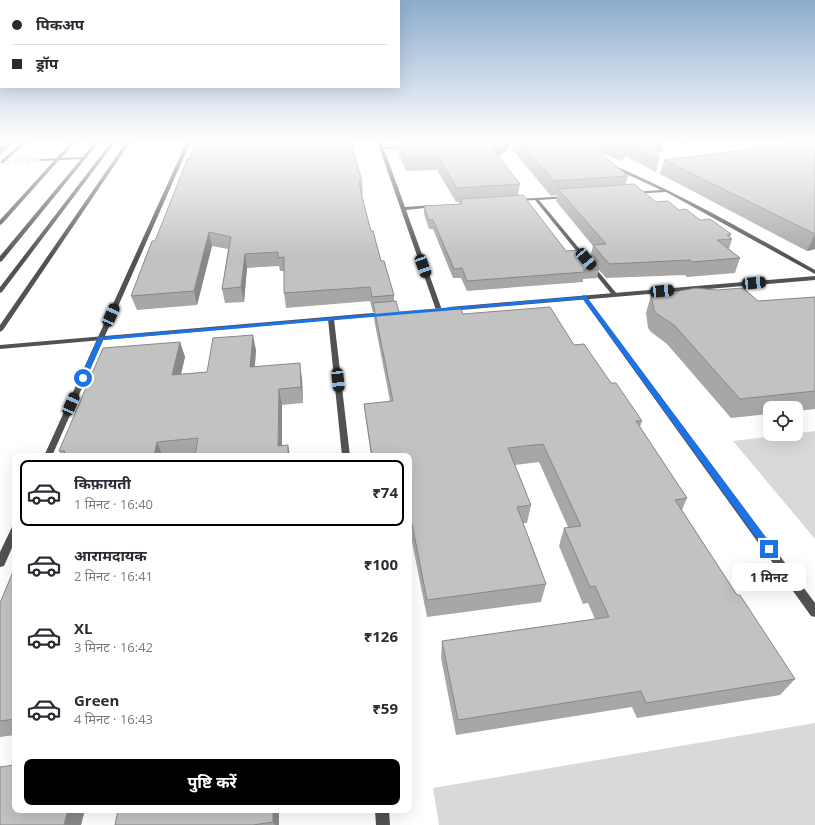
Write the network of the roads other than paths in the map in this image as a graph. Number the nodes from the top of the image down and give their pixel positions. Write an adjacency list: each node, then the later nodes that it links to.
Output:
1 (39, 180): 15 (street)
2 (66, 180): 16 (street)
3 (85, 180): 19 (street)
4 (103, 180): 26 (street)
5 (172, 180): 27 (street)
6 (393, 180): 14 (street)
7 (642, 180): 8 (street)
8 (666, 190): 9 (street); 17 (street)
9 (628, 193)
10 (574, 196): 11 (street)
11 (536, 199): 12 (street); 20 (street)
12 (512, 201)
13 (442, 206): 14 (street)
14 (403, 208): 23 (street)
15 (0, 223)
16 (0, 260)
17 (815, 272)
18 (815, 278): 20 (street)
19 (0, 291)
20 (616, 295): 21 (street)
21 (584, 298): 23 (street); 33 (street)
22 (431, 310): 23 (street)
23 (439, 310)
24 (393, 314): 25 (street)
25 (332, 319): 27 (street); 30 (street)
26 (0, 330)
27 (101, 338): 28 (street); 29 (street)
28 (0, 347)
29 (49, 453)
30 (346, 453)
31 (12, 537): 32 (street)
32 (0, 563)
33 (815, 612)
34 (382, 813): 35 (street)
35 (383, 825)

